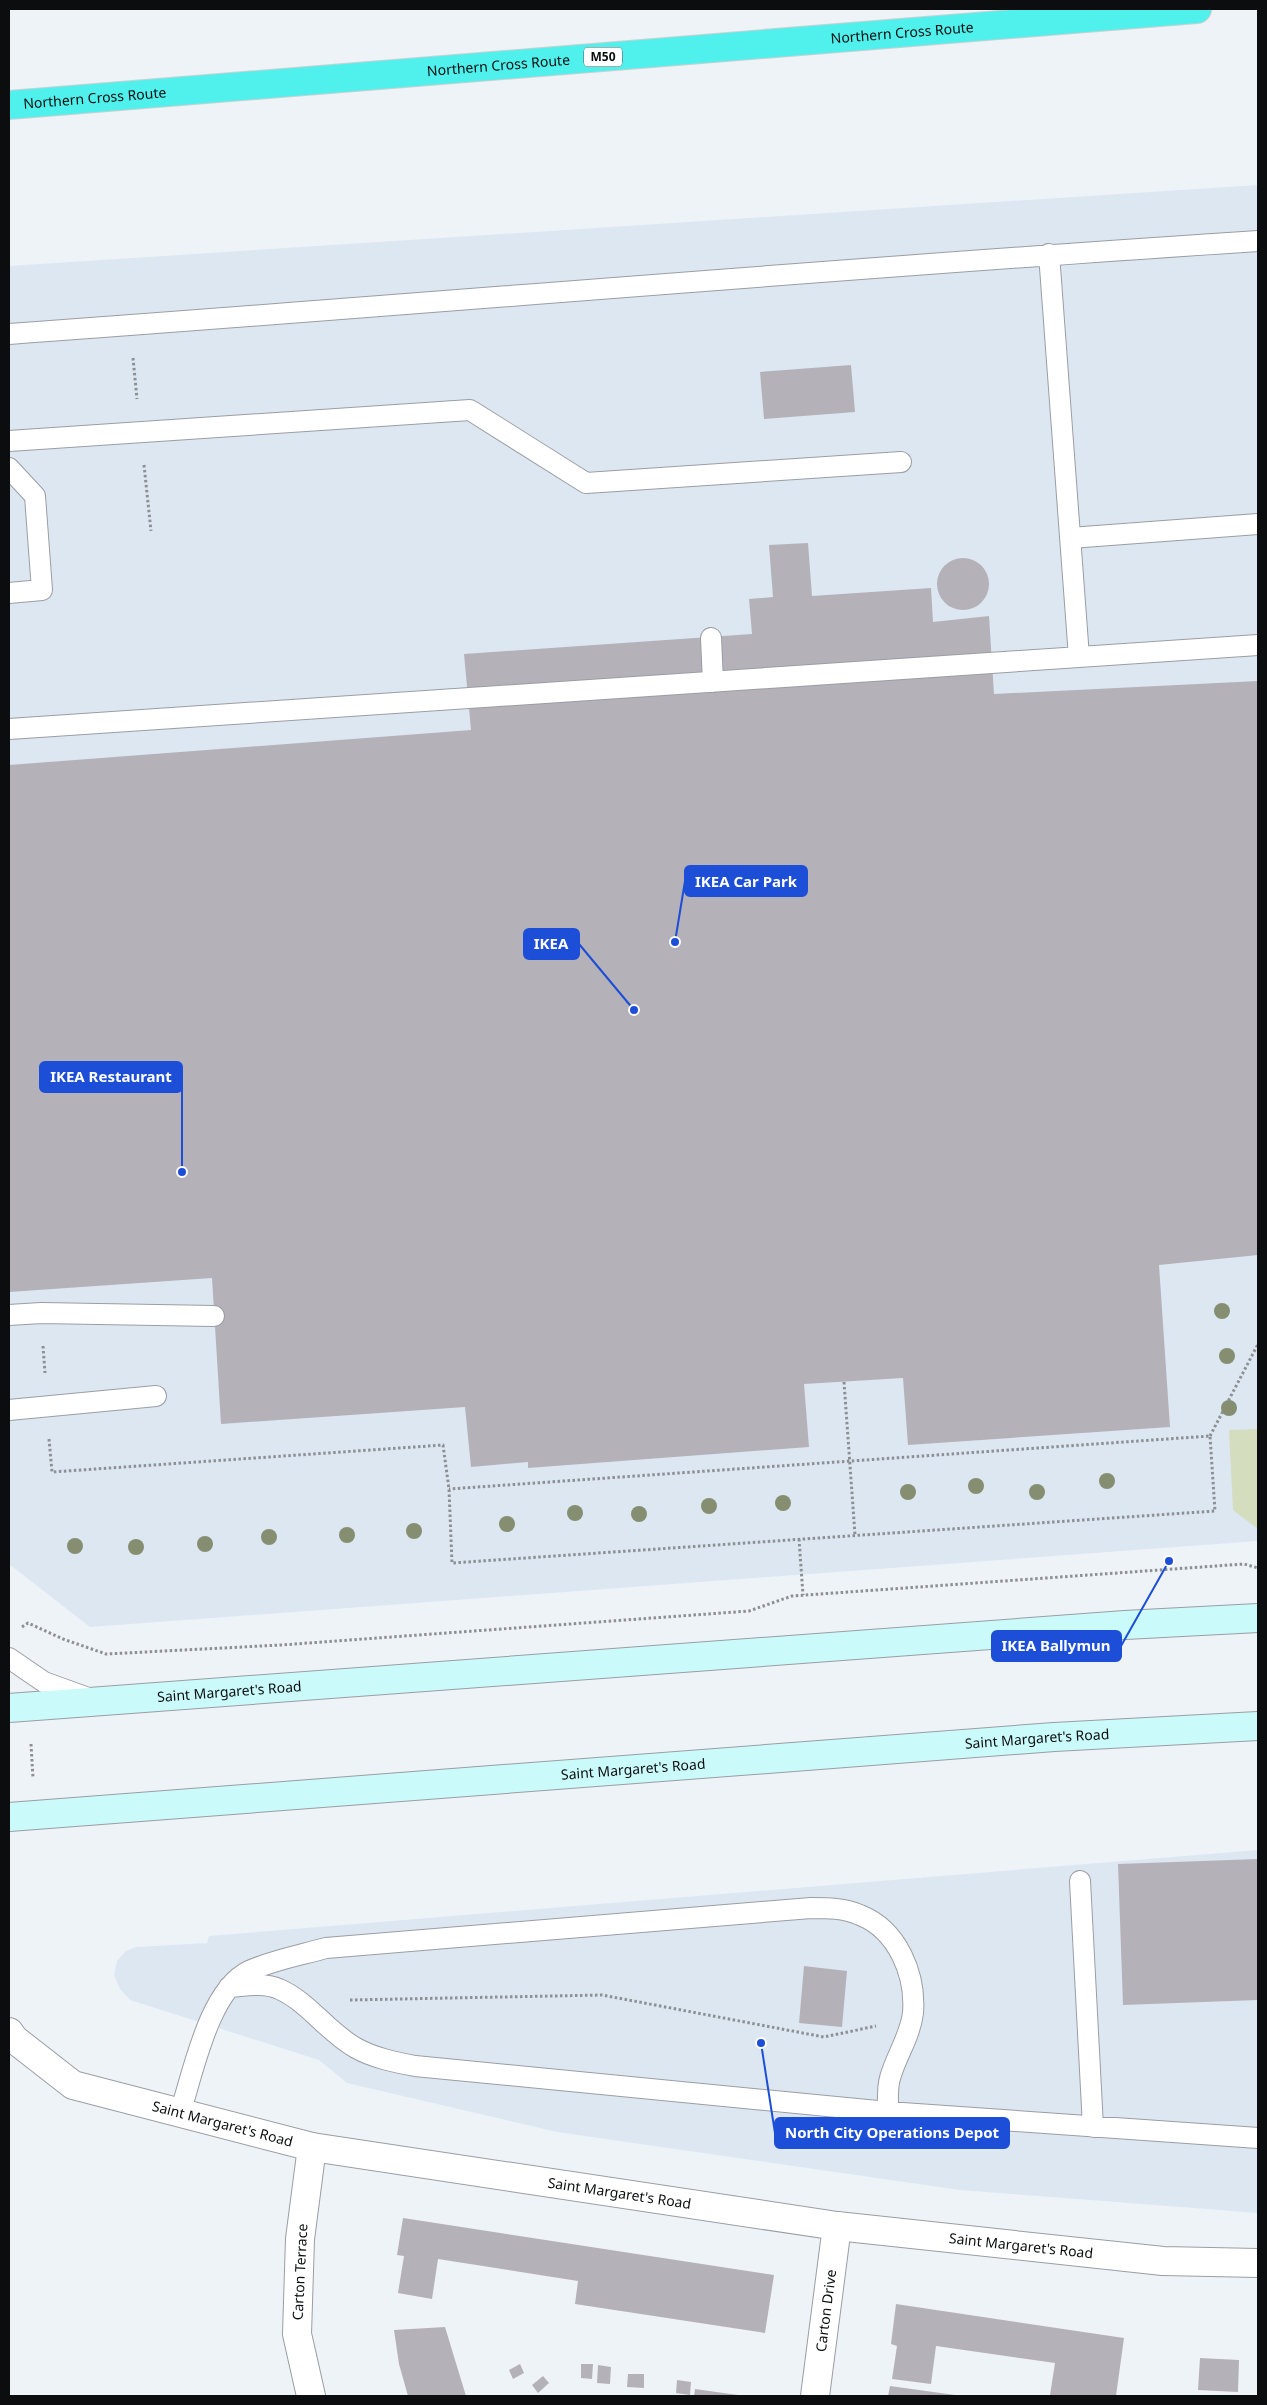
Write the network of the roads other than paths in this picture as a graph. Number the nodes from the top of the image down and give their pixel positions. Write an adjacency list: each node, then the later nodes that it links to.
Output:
1 (1197, 9): 2 (highway, Northern Cross Route / M50)
2 (9, 106)
3 (1258, 242): 4 (lane)
4 (1049, 254): 5 (lane); 10 (lane)
5 (9, 334)
6 (9, 441): 7 (lane)
7 (901, 462)
8 (9, 468): 11 (lane)
9 (1258, 524): 10 (lane)
10 (1070, 538): 14 (lane)
11 (9, 593)
12 (711, 638): 15 (lane)
13 (1258, 645): 14 (lane)
14 (1079, 657): 15 (lane)
15 (713, 682): 16 (lane)
16 (9, 729)
17 (9, 1315): 18 (lane)
18 (214, 1316)
19 (156, 1396): 20 (lane)
20 (9, 1410)
21 (1258, 1618): 23 (main road, Saint Margaret's Road)
22 (9, 1658): 23 (lane)
23 (101, 1702): 24 (main road, Saint Margaret's Road)
24 (9, 1708)
25 (1258, 1726): 26 (main road, Saint Margaret's Road)
26 (9, 1817)
27 (1080, 1881): 32 (lane)
28 (229, 1987): 30 (lane); 30 (lane); 31 (lane)
29 (9, 2032): 31 (street, Saint Margaret's Road)
30 (888, 2112): 32 (lane)
31 (180, 2113): 34 (street, Saint Margaret's Road)
32 (1093, 2128): 33 (lane)
33 (1258, 2138)
34 (312, 2147): 35 (street, Saint Margaret's Road); 37 (street, Carton Terrace)
35 (837, 2226): 36 (street, Saint Margaret's Road); 38 (street, Carton Drive)
36 (1258, 2263)
37 (311, 2396)
38 (815, 2396)

